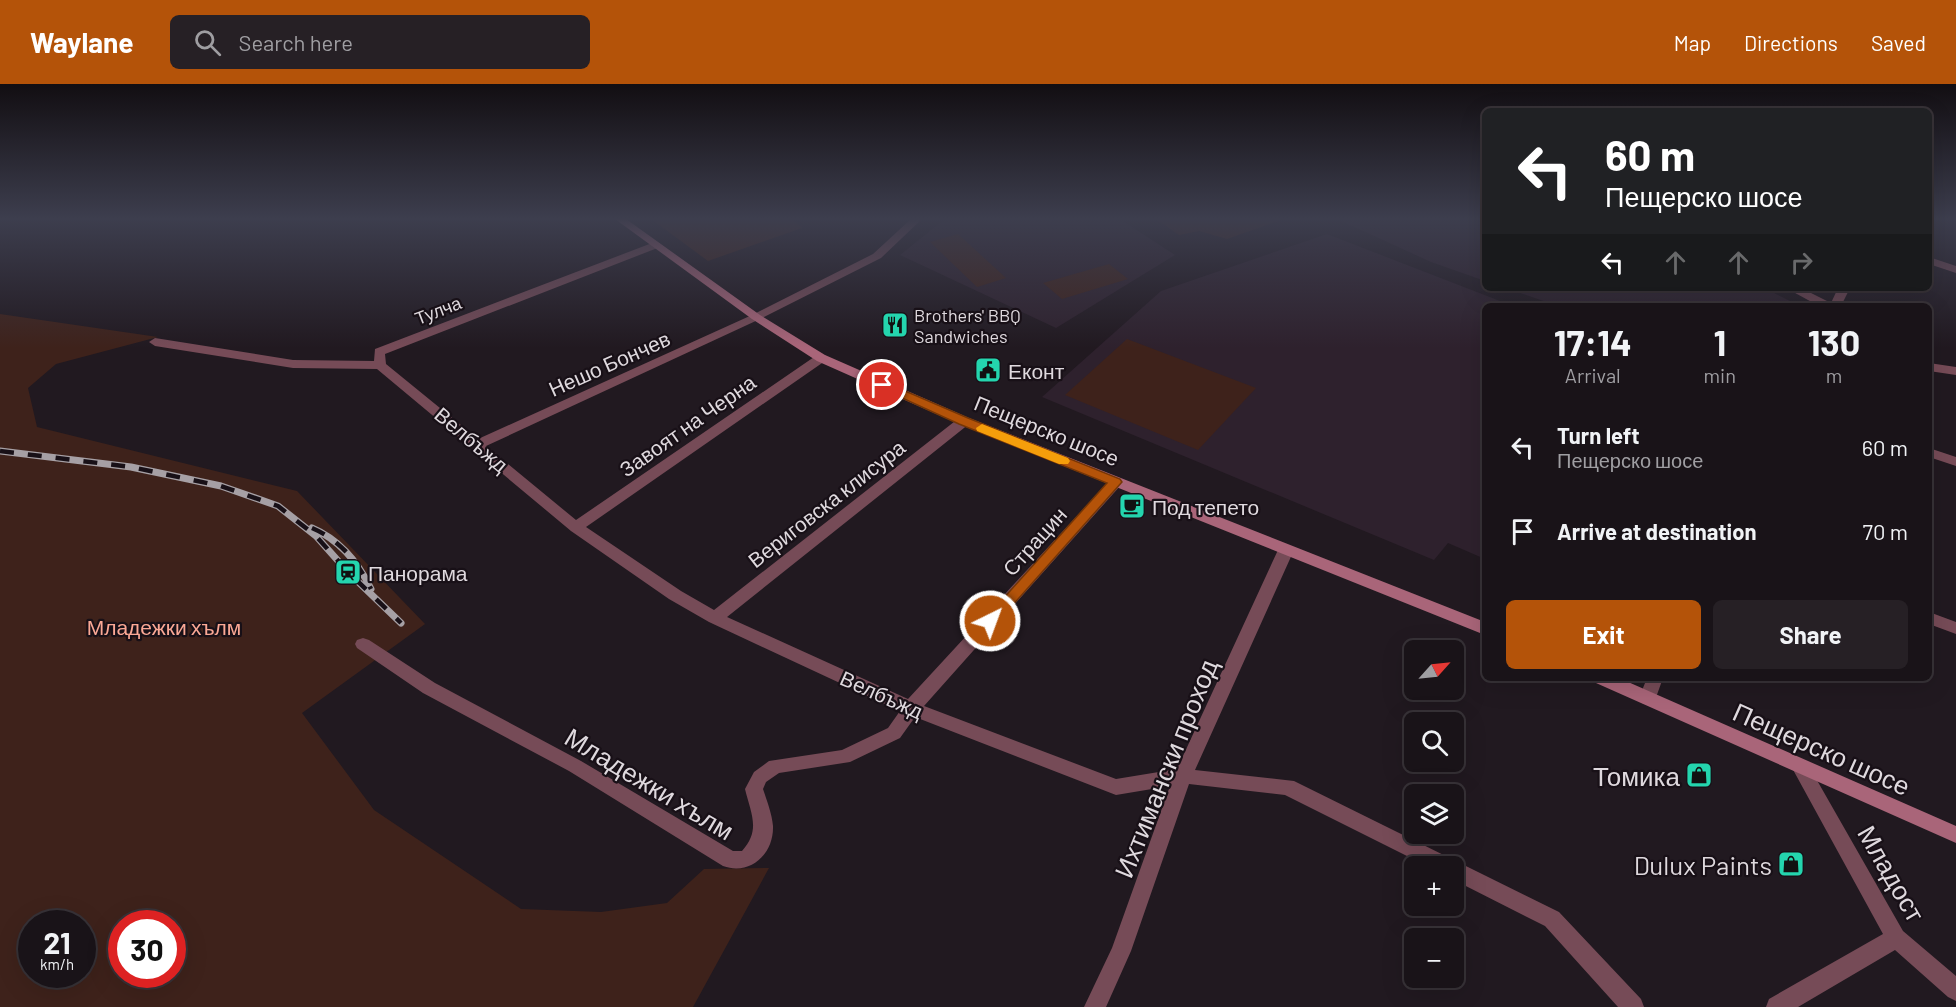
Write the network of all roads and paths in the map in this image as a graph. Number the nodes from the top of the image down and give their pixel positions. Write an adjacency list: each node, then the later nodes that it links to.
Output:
1 (612, 262): 11 (street, Тулча)
2 (680, 262): 8 (main road, Пещерско шосе)
3 (865, 262): 8 (street, Нешо Бончев)
4 (1935, 262): 5 (street)
5 (1956, 270)
6 (1798, 291): 7 (street)
7 (1821, 303)
8 (756, 317): 10 (main road, Пещерско шосе); 15 (street, Нешо Бончев)
9 (155, 342): 11 (street)
10 (821, 357): 14 (main road, Пещерско шосе); 19 (street, Завоят на Черна)
11 (380, 365): 15 (street, Велбъжд)
12 (1932, 367): 13 (street)
13 (1956, 371)
14 (964, 421): 18 (main road, Пещерско шосе); 21 (street, Вериговска клисура)
15 (477, 444): 19 (street, Велбъжд)
16 (1932, 453): 17 (street)
17 (1956, 462)
18 (1116, 482): 20 (main road, Пещерско шосе); 29 (street, Страцин)
19 (576, 527): 21 (street, Велбъжд)
20 (1286, 549): 23 (main road, Пещерско шосе); 31 (street, Ихтимански проход)
21 (715, 618): 29 (street, Велбъжд)
22 (1932, 619): 24 (street)
23 (1482, 628)
24 (1956, 628)
25 (363, 644): 29 (street, Младежки хълм)
26 (1609, 681): 28 (main road, Пещерско шосе)
27 (1654, 681): 28 (street)
28 (1648, 698): 30 (main road, Пещерско шосе)
29 (911, 708): 31 (street, Велбъжд)
30 (1800, 766): 32 (main road, Пещерско шосе); 35 (street, Младост)
31 (1183, 776): 33 (street, Велбъжд); 37 (street, Ихтимански проход)
32 (1956, 835)
33 (1426, 856)
34 (1464, 875): 38 (street)
35 (1896, 938): 36 (street, Младост); 39 (street)
36 (1956, 990)
37 (1095, 1007)
38 (1633, 1007)
39 (1776, 1007)

